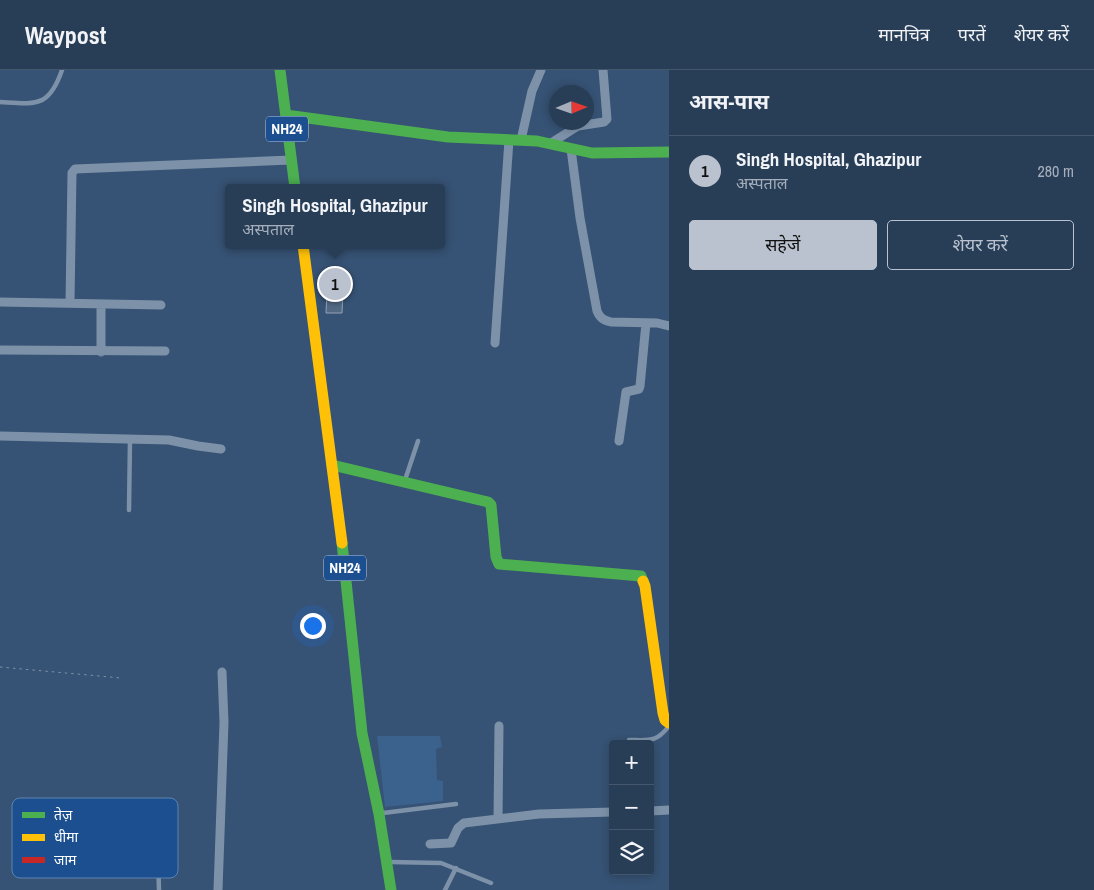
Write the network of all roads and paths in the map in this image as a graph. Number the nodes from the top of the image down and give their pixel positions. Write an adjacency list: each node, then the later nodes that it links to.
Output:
1 (62, 70): 5 (lane)
2 (280, 70): 6 (main road, NH24)
3 (541, 70): 8 (street)
4 (603, 70): 9 (street)
5 (0, 102)
6 (286, 115): 7 (main road); 12 (main road, NH24)
7 (509, 140): 8 (main road); 21 (street)
8 (521, 140): 9 (main road)
9 (551, 144): 10 (main road)
10 (571, 149): 11 (main road); 19 (street)
11 (669, 152)
12 (291, 160): 13 (main road, NH24); 16 (street)
13 (294, 184)
14 (304, 249): 30 (main road, NH24)
15 (0, 302): 16 (street)
16 (70, 303): 17 (street)
17 (101, 304): 18 (street); 24 (street)
18 (161, 305)
19 (646, 323): 20 (street); 28 (street)
20 (669, 326)
21 (495, 343)
22 (0, 350): 24 (street)
23 (165, 351): 24 (street)
24 (101, 352)
25 (0, 436): 26 (street)
26 (130, 439): 29 (street); 32 (lane)
27 (418, 441): 31 (lane)
28 (619, 441)
29 (221, 448)
30 (332, 465): 31 (main road); 43 (main road, NH24)
31 (404, 481): 36 (main road)
32 (129, 510)
33 (0, 667): 35 (path)
34 (222, 672): 49 (street)
35 (121, 678)
36 (669, 725): 38 (lane)
37 (499, 726): 44 (street)
38 (653, 740)
39 (456, 804): 43 (lane)
40 (669, 810): 41 (street)
41 (654, 811)
42 (609, 812): 44 (street)
43 (379, 814): 46 (main road, NH24)
44 (498, 819): 45 (street)
45 (430, 844)
46 (386, 862): 47 (lane); 50 (main road, NH24)
47 (456, 868): 48 (lane); 51 (lane)
48 (491, 883)
49 (218, 890)
50 (391, 890)
51 (445, 890)

